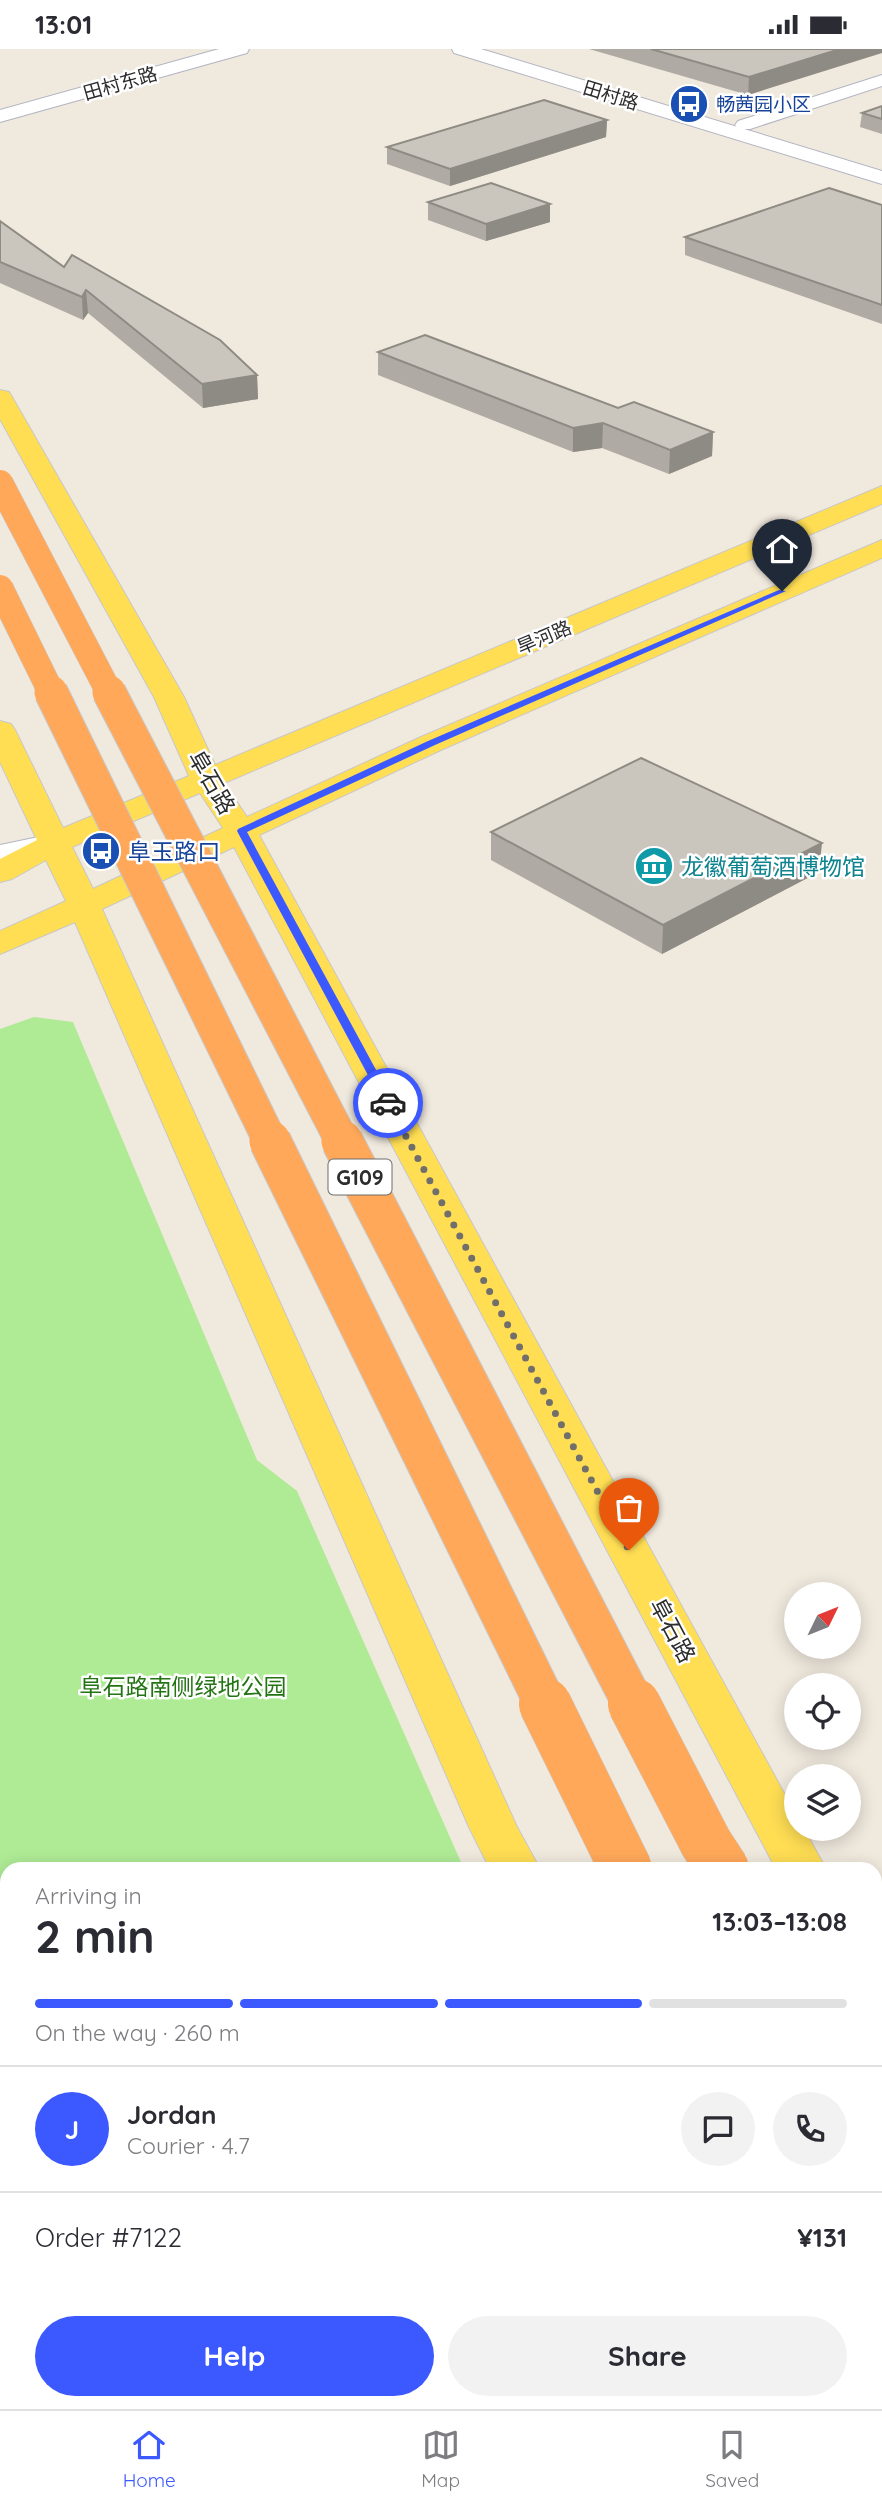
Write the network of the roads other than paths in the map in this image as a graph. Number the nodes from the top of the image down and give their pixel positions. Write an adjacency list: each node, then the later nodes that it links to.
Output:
1 (240, 49): 7 (main road, 田村东路)
2 (461, 49): 10 (main road, 田村路)
3 (500, 49): 8 (main road, 田村路)
4 (882, 64): 5 (street)
5 (857, 71)
6 (882, 81): 8 (street)
7 (0, 116)
8 (744, 125): 9 (main road, 田村路)
9 (882, 167)
10 (882, 178)
11 (0, 397): 17 (main road, 阜石路)
12 (0, 483): 26 (highway, G109, bridge)
13 (882, 494): 17 (main road, 旱河路)
14 (882, 548): 18 (main road)
15 (0, 588): 25 (highway, G109, bridge)
16 (0, 730): 19 (main road)
17 (206, 780): 18 (main road, 阜石路); 19 (main road, 旱河路)
18 (242, 831): 22 (main road); 27 (main road, 阜石路)
19 (53, 844): 20 (main road); 21 (main road, 旱河路); 22 (main road)
20 (0, 855)
21 (0, 872)
22 (84, 905): 23 (main road); 24 (main road)
23 (0, 944)
24 (511, 1862)
25 (623, 1862)
26 (718, 1862)
27 (798, 1862)

